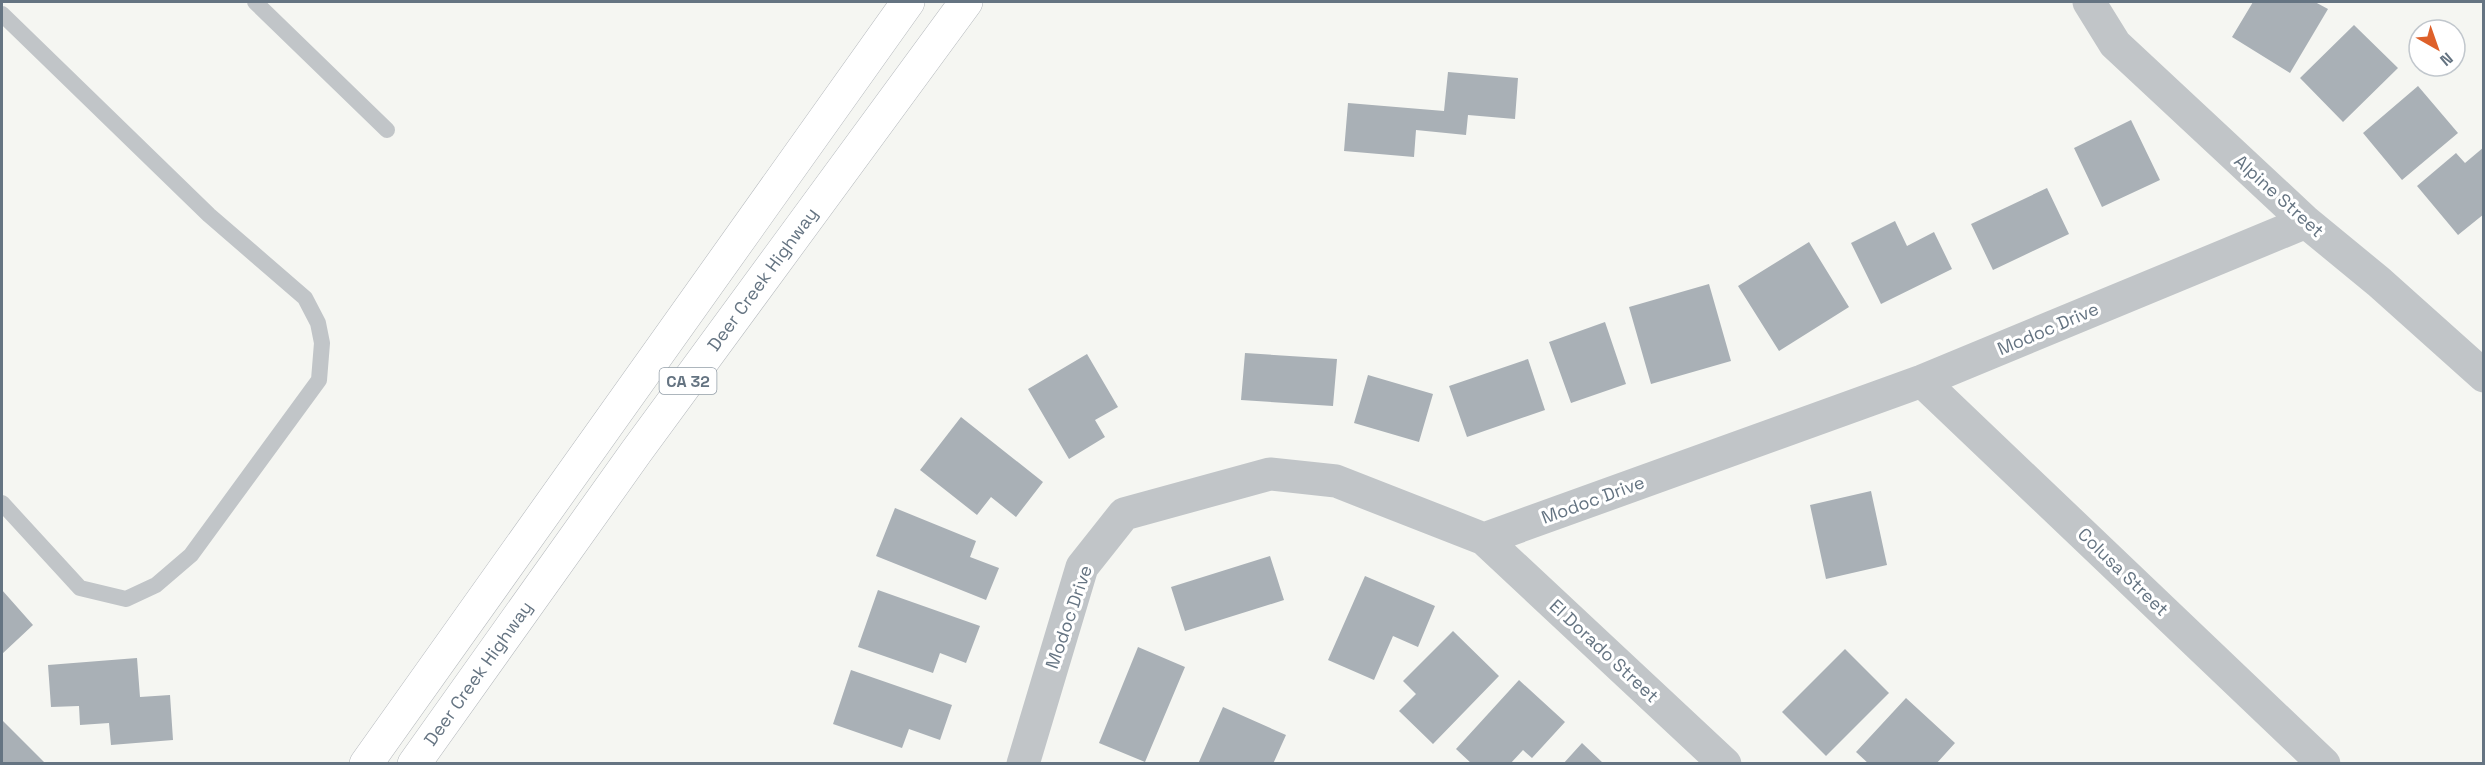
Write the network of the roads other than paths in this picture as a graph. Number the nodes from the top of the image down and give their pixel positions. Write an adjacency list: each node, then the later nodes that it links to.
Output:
1 (255, 2): 6 (lane)
2 (908, 2): 12 (main road, CA 32)
3 (966, 2): 13 (main road, Deer Creek Highway / CA 32)
4 (2090, 2): 7 (street, Alpine Street)
5 (2, 14): 10 (lane)
6 (387, 130)
7 (2306, 222): 8 (street, Alpine Street); 9 (street, Modoc Drive)
8 (2484, 376)
9 (1922, 381): 11 (street, Modoc Drive); 16 (street, Colusa Street)
10 (2, 502)
11 (1484, 539): 14 (street, Modoc Drive); 15 (street, El Dorado Street)
12 (366, 764)
13 (414, 764)
14 (1023, 764)
15 (1725, 764)
16 (2324, 764)

